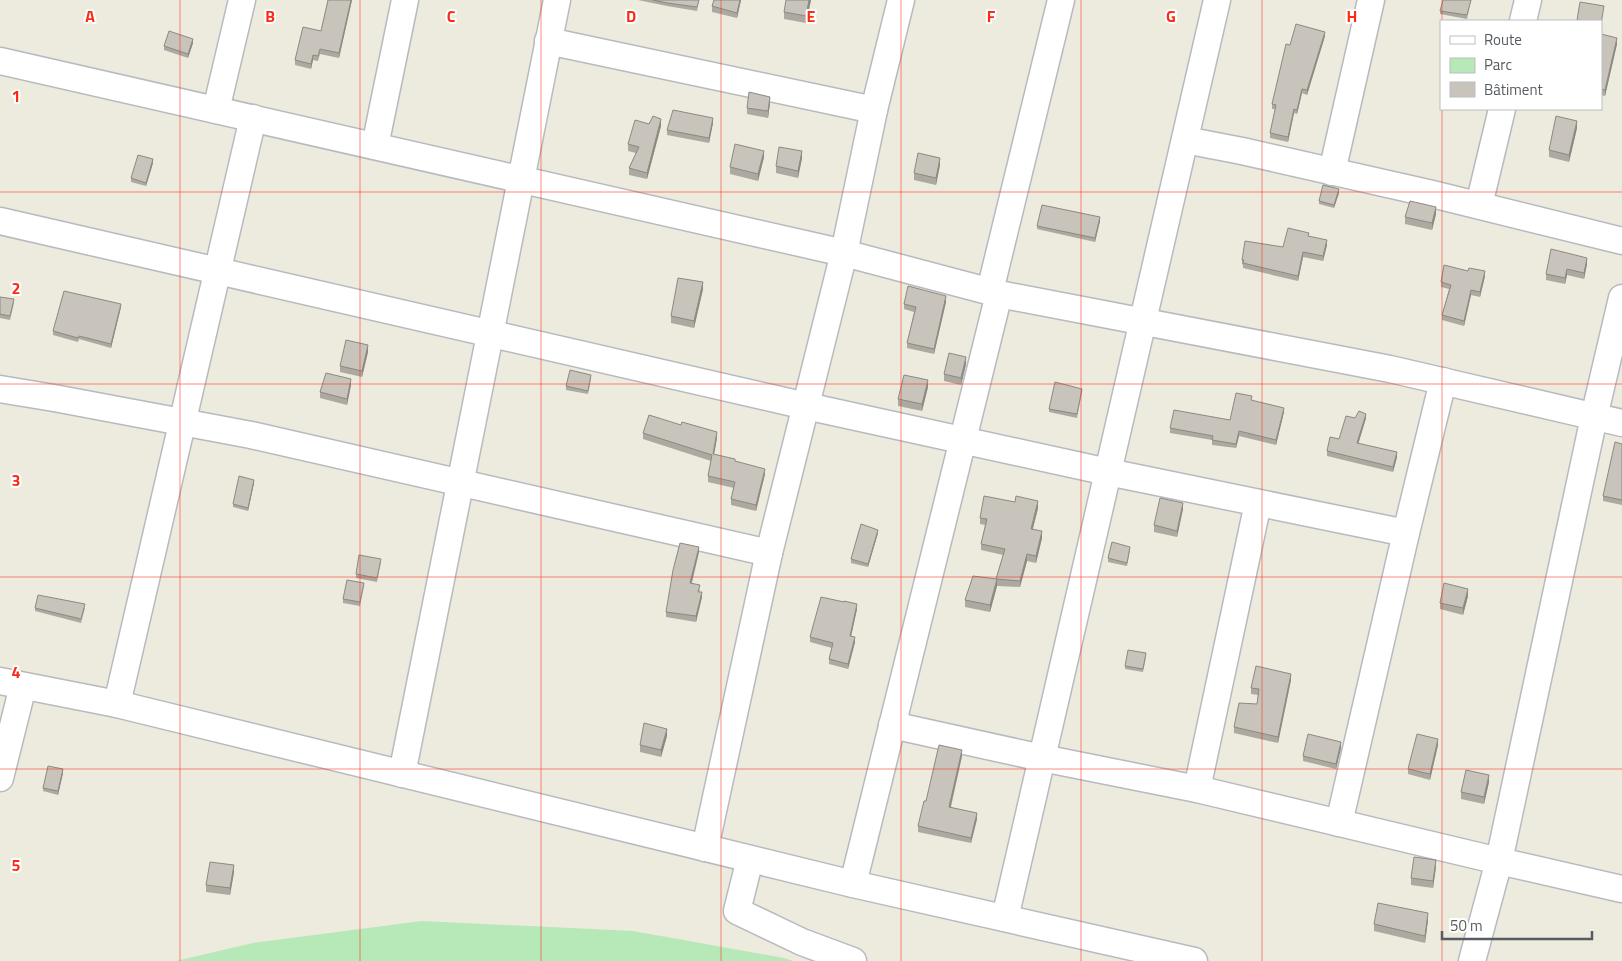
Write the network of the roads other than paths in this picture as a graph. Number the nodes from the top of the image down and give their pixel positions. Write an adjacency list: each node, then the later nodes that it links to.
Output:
1 (242, 0): 12 (street)
2 (404, 0): 17 (street)
3 (556, 0): 10 (street)
4 (901, 0): 13 (street)
5 (1060, 0): 25 (street)
6 (1217, 0): 16 (street)
7 (1371, 0): 18 (street)
8 (1528, 0): 9 (street)
9 (1523, 20)
10 (548, 41): 13 (street); 19 (street)
11 (0, 61): 12 (street)
12 (216, 110): 15 (street)
13 (874, 110): 23 (street)
14 (1502, 110): 20 (street)
15 (253, 118): 17 (street); 24 (street)
16 (1185, 140): 18 (street); 27 (street)
17 (374, 146): 19 (street)
18 (1332, 172): 20 (street)
19 (521, 179): 23 (street); 28 (street)
20 (1479, 205): 22 (street)
21 (0, 221): 24 (street)
22 (1622, 241)
23 (844, 253): 25 (street); 31 (street)
24 (218, 271): 28 (street); 33 (street)
25 (994, 292): 27 (street); 35 (street)
26 (1622, 298): 32 (street)
27 (1143, 322): 29 (street); 36 (street)
28 (490, 334): 31 (street); 37 (street)
29 (1443, 381): 32 (street); 39 (street)
30 (0, 389): 33 (street)
31 (806, 406): 35 (street); 40 (street)
32 (1594, 417): 34 (street); 51 (street)
33 (182, 422): 37 (street); 42 (street)
34 (1622, 423)
35 (963, 439): 36 (street); 43 (street)
36 (1108, 472): 38 (street); 44 (street)
37 (460, 483): 40 (street); 45 (street)
38 (1258, 503): 39 (street); 47 (street)
39 (1406, 533): 48 (street)
40 (769, 552): 49 (street)
41 (12, 684): 42 (street); 46 (street)
42 (117, 704): 45 (street)
43 (892, 724): 44 (street); 52 (street)
44 (1042, 758): 47 (street); 54 (street)
45 (402, 774): 49 (street)
46 (0, 778)
47 (1196, 789): 48 (street)
48 (1339, 823): 51 (street)
49 (705, 848): 50 (street)
50 (750, 859): 52 (street); 55 (street)
51 (1499, 861): 53 (street); 57 (street)
52 (853, 884): 54 (street)
53 (1622, 889)
54 (1005, 918): 56 (street)
55 (853, 961)
56 (1194, 961)
57 (1472, 961)

